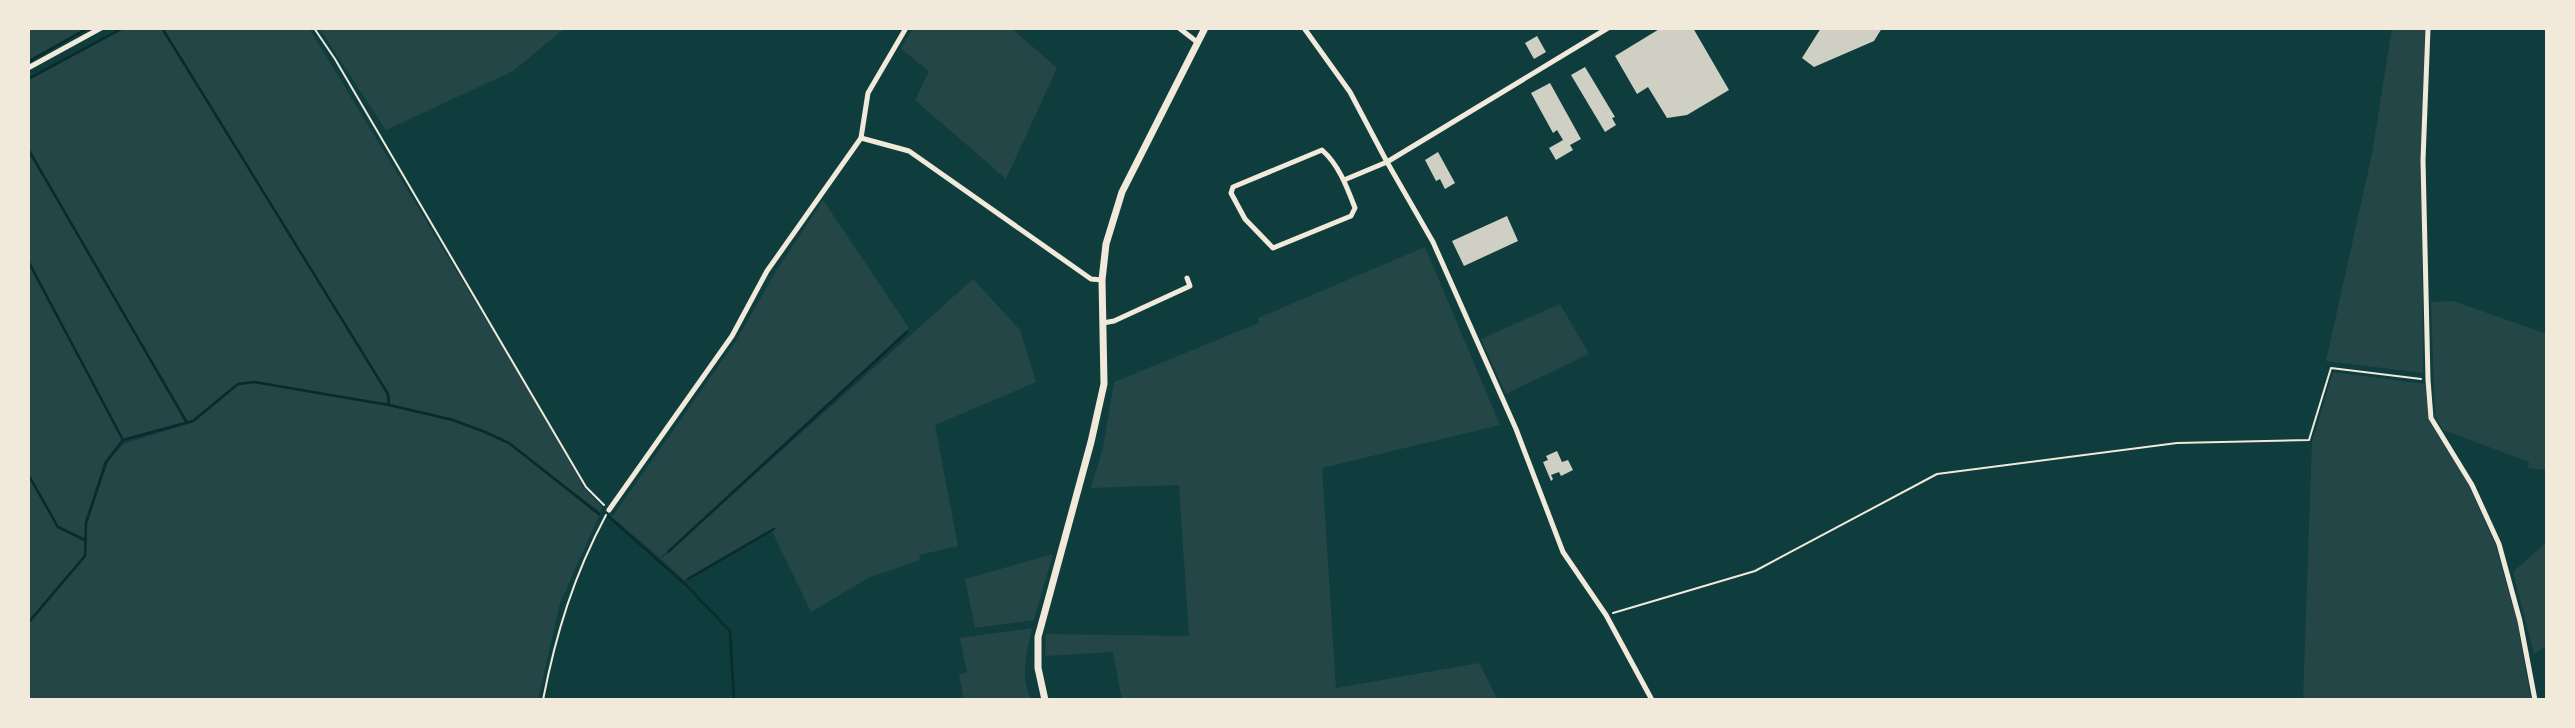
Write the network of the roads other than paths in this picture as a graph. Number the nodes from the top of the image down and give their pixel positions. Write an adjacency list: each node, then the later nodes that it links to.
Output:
1 (101, 28): 10 (street)
2 (906, 28): 11 (street)
3 (1179, 28): 9 (street)
4 (1205, 28): 9 (street)
5 (1314, 28): 8 (street)
6 (1608, 28): 12 (street)
7 (2428, 28): 20 (street)
8 (1306, 30): 12 (street)
9 (1198, 42): 15 (street)
10 (28, 68)
11 (862, 138): 15 (street); 17 (street)
12 (1387, 162): 13 (street); 19 (street)
13 (1344, 180): 13 (street)
14 (1187, 278): 16 (street)
15 (1102, 280): 16 (street)
16 (1103, 323): 18 (street)
17 (609, 510)
18 (1045, 700)
19 (1652, 700)
20 (2535, 700)

